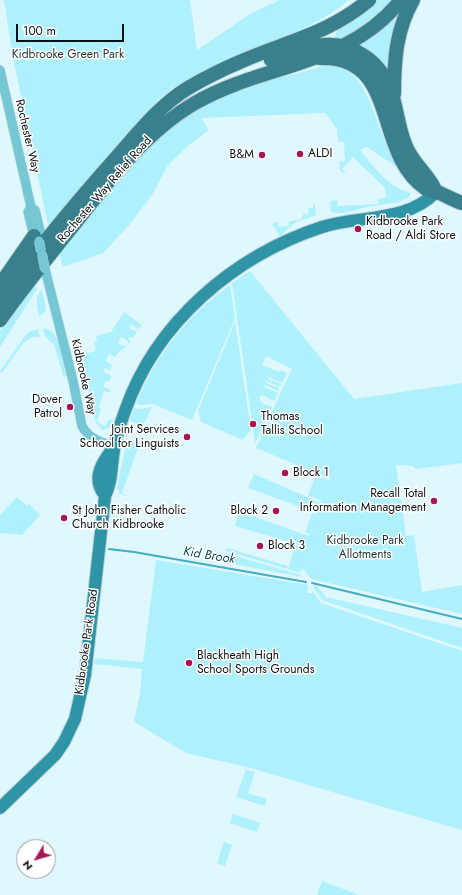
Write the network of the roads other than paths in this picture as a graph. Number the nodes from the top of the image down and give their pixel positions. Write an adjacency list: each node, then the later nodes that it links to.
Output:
1 (369, 0): 7 (highway, Rochester Way Relief Road)
2 (401, 0): 4 (highway, Rochester Way Relief Road)
3 (414, 0): 8 (highway)
4 (343, 46): 5 (highway, Rochester Way Relief Road); 7 (highway); 8 (highway)
5 (318, 58): 9 (highway); 15 (highway, Rochester Way Relief Road)
6 (0, 70): 11 (street, Rochester Way)
7 (217, 73): 13 (highway, Rochester Way Relief Road)
8 (394, 102): 9 (highway)
9 (436, 192): 10 (highway); 16 (main road, Kidbrooke Park Road)
10 (462, 203)
11 (36, 239): 12 (highway); 14 (street, Rochester Way, bridge)
12 (0, 285)
13 (0, 301)
14 (57, 318): 17 (street, Kidbrooke Way)
15 (0, 320)
16 (120, 427): 17 (main road, Kidbrooke Park Road); 18 (main road)
17 (111, 451): 18 (main road, Kidbrooke Park Road); 19 (main road, Kidbrooke Park Road)
18 (110, 480): 19 (main road, Kidbrooke Park Road)
19 (105, 496): 20 (main road, Kidbrooke Park Road)
20 (0, 808)

